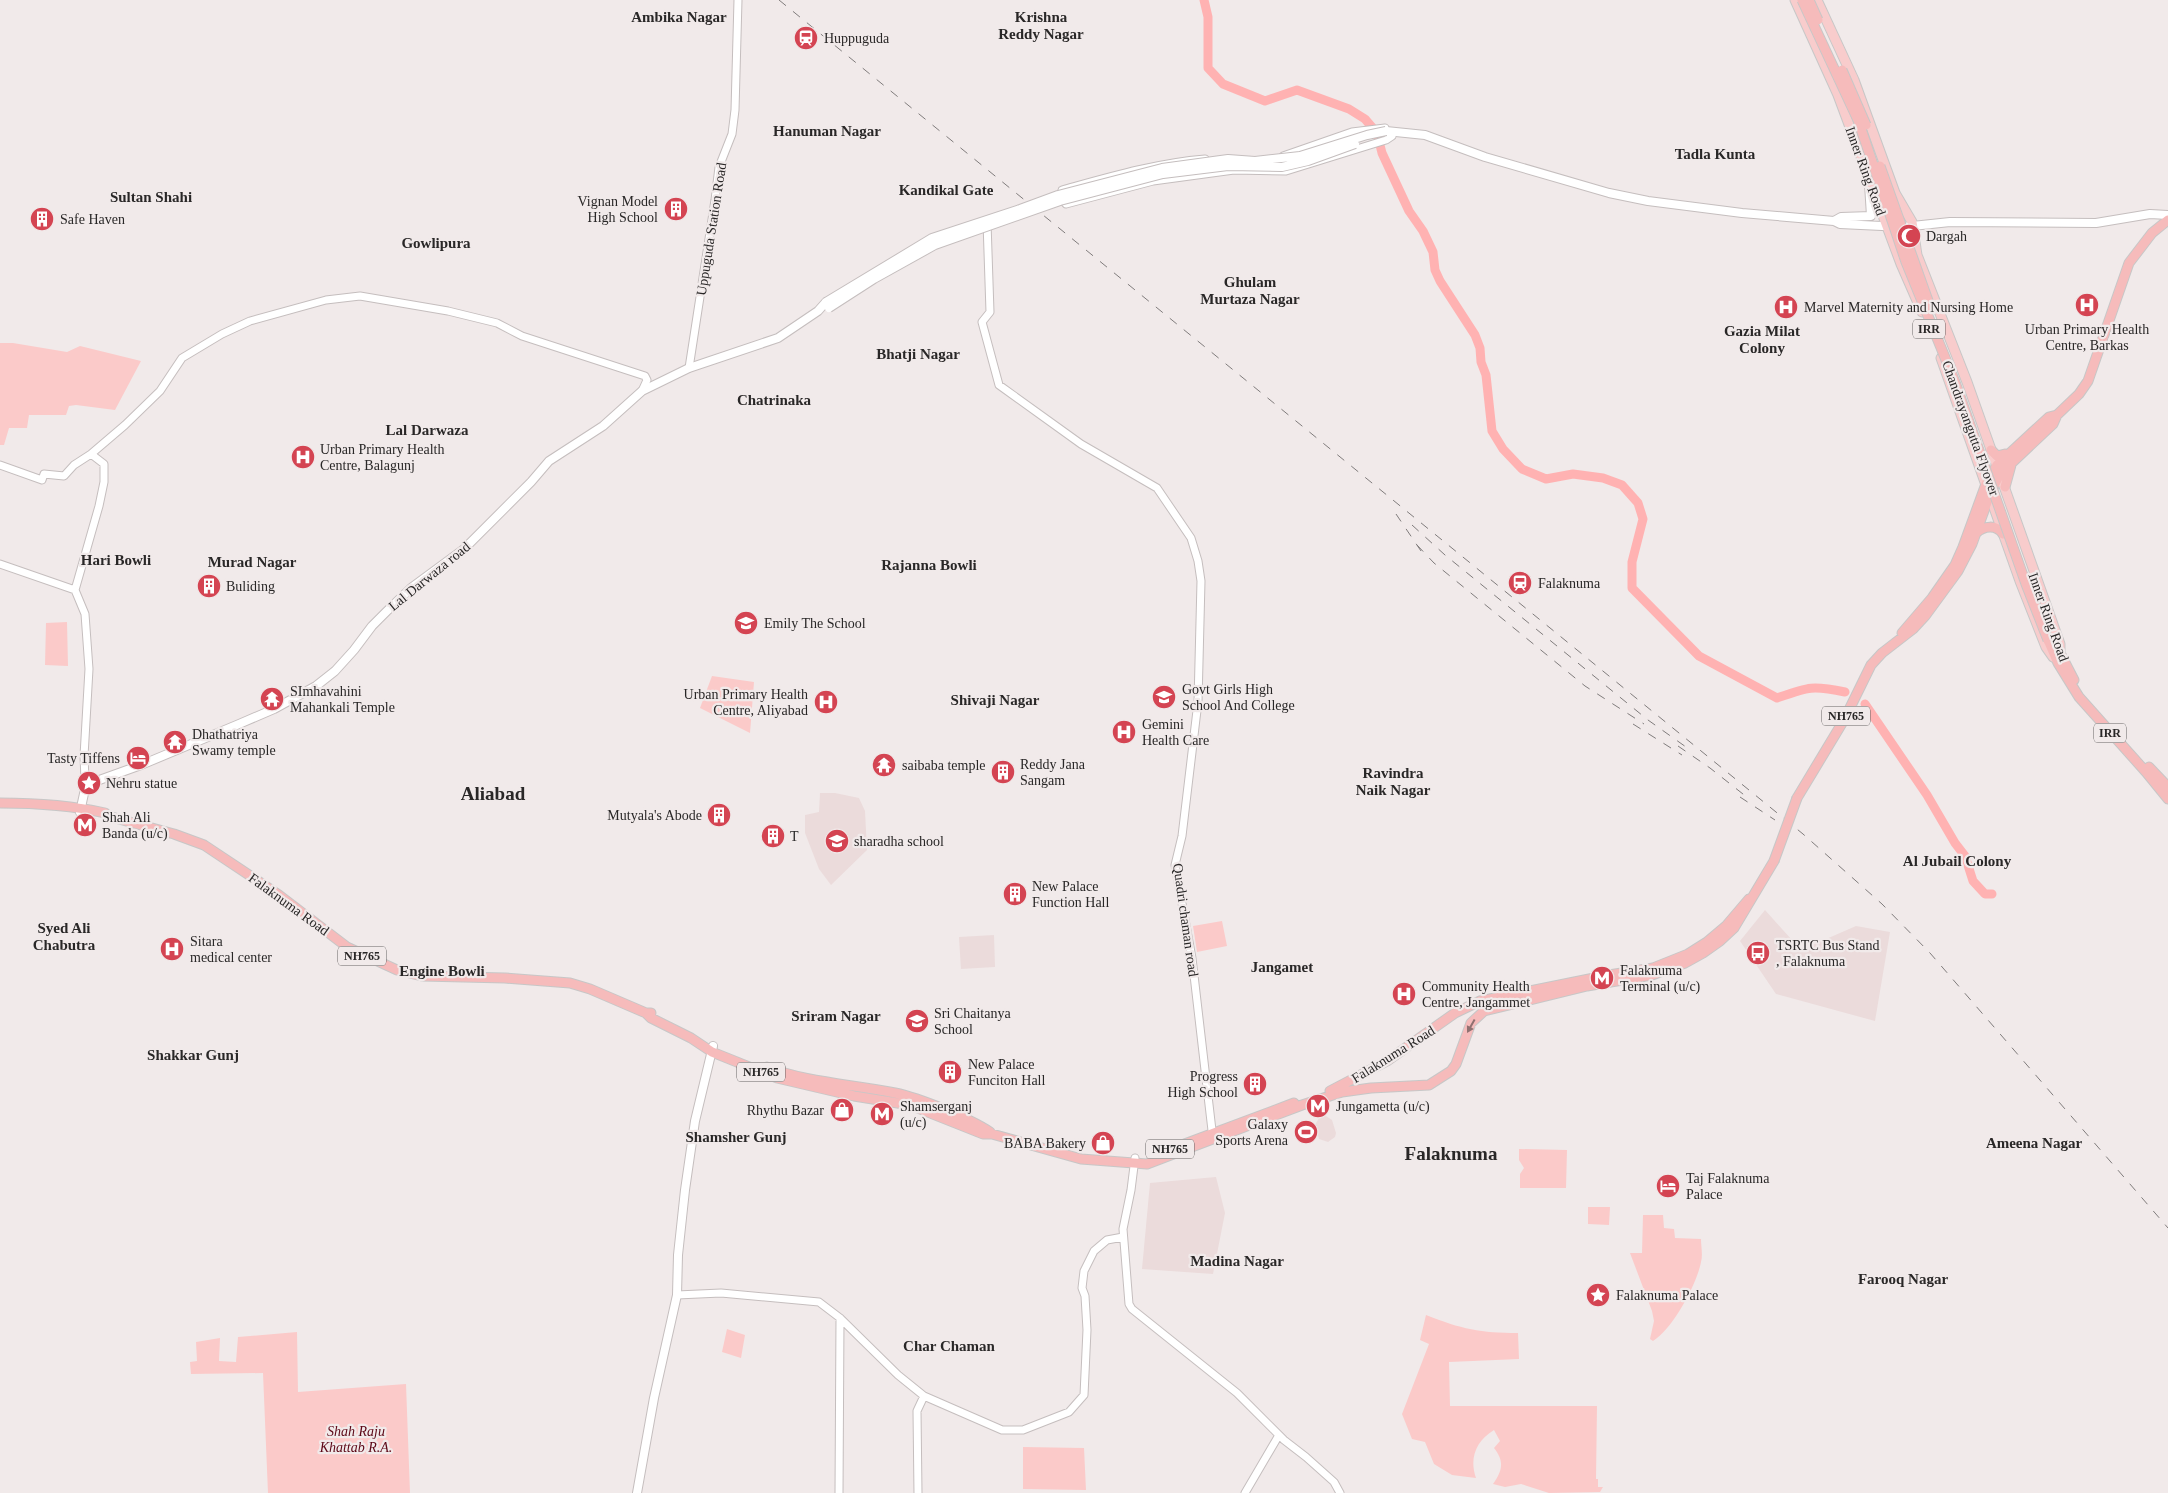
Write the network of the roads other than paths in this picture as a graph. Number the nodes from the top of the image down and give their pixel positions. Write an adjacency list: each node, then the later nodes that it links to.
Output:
1 (738, 0): 15 (street, Uppuguda Station Road)
2 (1795, 0): 8 (main road, Inner Ring Road / IRR)
3 (1802, 0): 32 (highway, Chandrayangutta Flyover / IRR, bridge)
4 (1809, 0): 32 (highway, Chandrayangutta Flyover / IRR, bridge)
5 (1817, 0): 7 (main road, Inner Ring Road / IRR)
6 (1388, 134): 6 (street); 12 (main road, Lal Darwaza road); 15 (main road, Lal Darwaza road, bridge)
7 (1879, 146): 8 (main road); 14 (main road, Inner Ring Road / IRR)
8 (1861, 154): 12 (main road); 13 (main road, Inner Ring Road / IRR)
9 (2168, 214): 14 (main road)
10 (987, 217): 45 (street, Quadri chaman road)
11 (2168, 220): 17 (highway, NH765)
12 (1834, 221): 13 (main road)
13 (1887, 226): 14 (main road); 24 (main road, Inner Ring Road / IRR)
14 (1913, 226): 19 (main road, Inner Ring Road / IRR)
15 (689, 368): 16 (main road, Lal Darwaza road)
16 (642, 391): 20 (street); 35 (main road, Lal Darwaza road)
17 (2057, 415): 18 (highway, NH765); 21 (highway, NH765)
18 (2013, 448): 19 (highway); 23 (highway, NH765)
19 (1991, 450): 23 (main road, Inner Ring Road / IRR)
20 (91, 454): 22 (street); 30 (street)
21 (2013, 460): 23 (highway, NH765); 25 (highway)
22 (0, 465)
23 (1999, 469): 24 (highway, NH765); 25 (main road, Inner Ring Road / IRR); 26 (highway, NH765)
24 (1986, 484): 26 (main road, IRR)
25 (2005, 487): 33 (main road, Inner Ring Road / IRR)
26 (1985, 499): 27 (highway, NH765); 28 (main road, Inner Ring Road / IRR); 31 (highway, NH765)
27 (1976, 533): 28 (highway); 31 (highway, NH765)
28 (2003, 534): 34 (main road, Inner Ring Road / IRR)
29 (0, 564): 30 (street)
30 (75, 590): 35 (street)
31 (1900, 638): 41 (highway, Falaknuma Road / NH765, bridge)
32 (2051, 640): 33 (highway, Chandrayangutta Flyover / IRR); 34 (highway, Chandrayangutta Flyover / IRR)
33 (2060, 653): 36 (highway, Inner Ring Road / IRR)
34 (2058, 663): 37 (highway, Inner Ring Road / IRR)
35 (87, 784): 40 (main road)
36 (2168, 787)
37 (2168, 799)
38 (0, 802): 40 (highway, NH765)
39 (0, 807): 40 (highway, NH765)
40 (81, 810): 42 (highway, Falaknuma Road / NH765)
41 (1701, 950): 43 (highway, Falaknuma Road / NH765); 44 (highway, Falaknuma Road / NH765, one-way to 44)
42 (712, 1049): 46 (highway, Falaknuma Road / NH765); 48 (main road)
43 (1367, 1071): 44 (highway); 45 (highway, Falaknuma Road / NH765)
44 (1371, 1088): 45 (highway, Falaknuma Road / NH765)
45 (1212, 1136): 46 (highway, Falaknuma Road / NH765)
46 (1134, 1161): 47 (street)
47 (1123, 1237): 50 (street); 51 (street)
48 (677, 1295): 49 (street); 52 (main road)
49 (840, 1318): 50 (street); 53 (street)
50 (924, 1396): 54 (street)
51 (1279, 1436): 55 (street); 56 (street)
52 (637, 1493)
53 (839, 1493)
54 (918, 1493)
55 (1245, 1493)
56 (1340, 1493)

